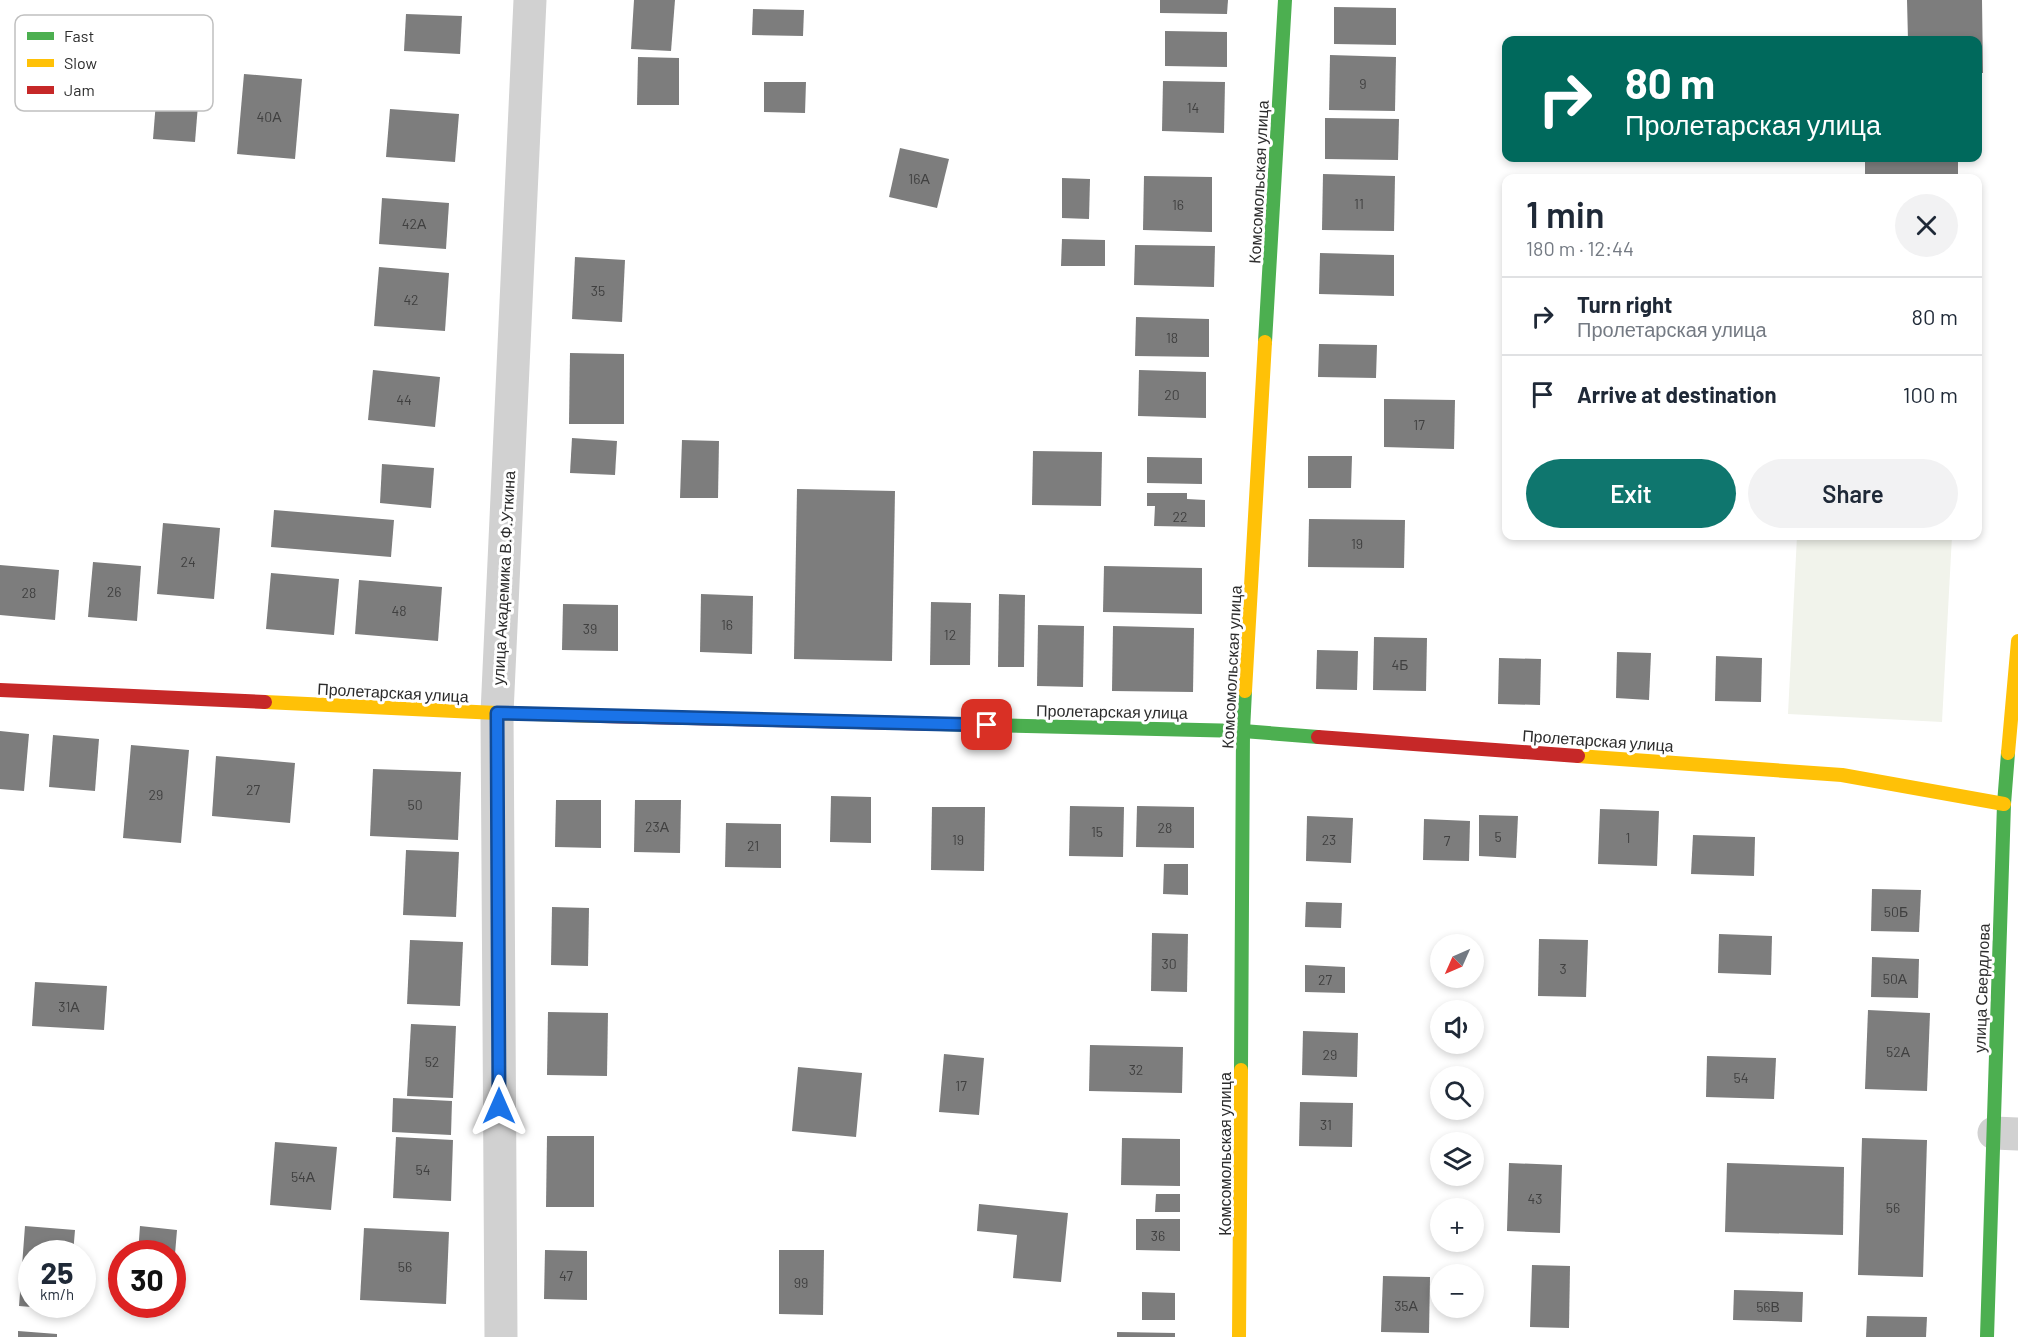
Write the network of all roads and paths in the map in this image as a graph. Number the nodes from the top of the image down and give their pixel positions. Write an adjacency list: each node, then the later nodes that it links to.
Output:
1 (530, 0): 5 (street, улица Академика В.Ф.Уткина)
2 (1285, 0): 6 (main road, Комсомольская улица)
3 (2018, 641): 7 (main road, улица Свердлова)
4 (0, 690): 5 (main road, Пролетарская улица)
5 (497, 713): 6 (main road, Пролетарская улица); 9 (street, улица Академика В.Ф.Уткина)
6 (1243, 731): 7 (main road, Пролетарская улица); 10 (main road, Комсомольская улица)
7 (2004, 804): 8 (main road, улица Свердлова)
8 (2006, 1134): 11 (main road, улица Свердлова)
9 (501, 1337)
10 (1239, 1337)
11 (1987, 1337)

